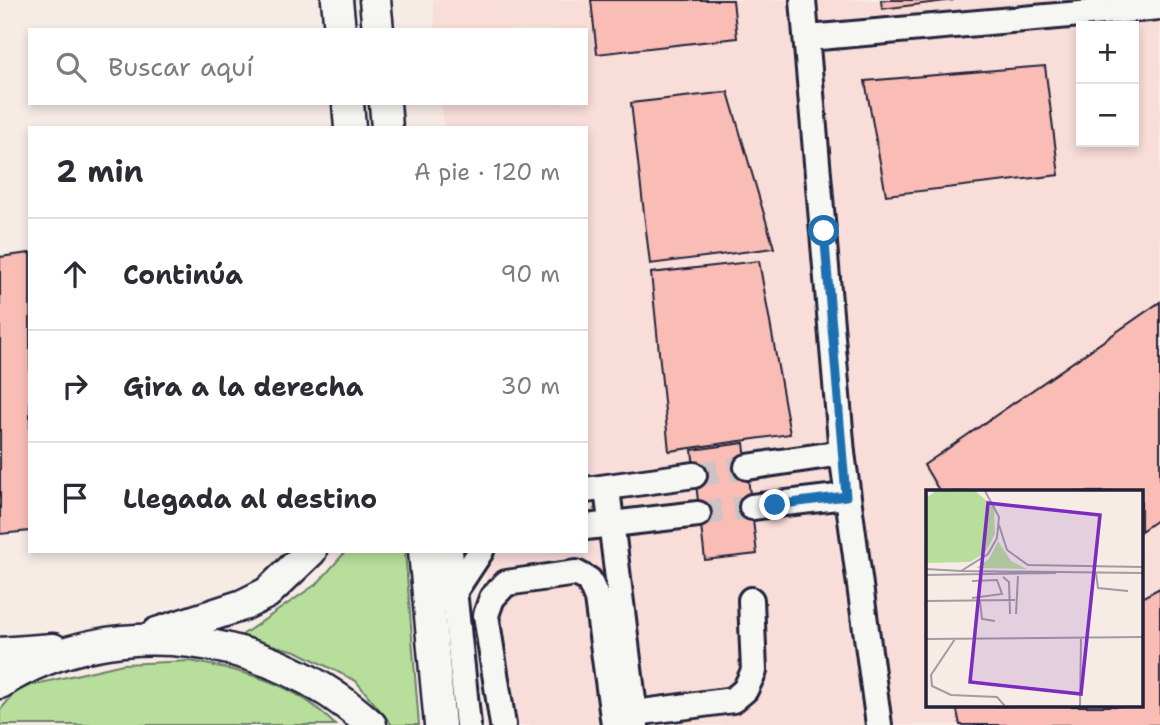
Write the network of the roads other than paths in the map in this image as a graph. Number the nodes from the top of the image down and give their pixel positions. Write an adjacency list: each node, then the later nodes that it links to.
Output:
1 (337, 0): 5 (main road)
2 (375, 0): 6 (main road)
3 (803, 0): 7 (lane)
4 (1160, 7): 7 (lane)
5 (341, 28)
6 (378, 28)
7 (808, 38): 12 (lane)
8 (348, 105): 10 (main road)
9 (385, 105): 11 (main road)
10 (350, 126)
11 (387, 126)
12 (842, 453): 13 (lane); 16 (lane)
13 (747, 467)
14 (694, 475): 15 (lane)
15 (596, 489): 19 (lane)
16 (846, 496): 17 (lane); 37 (lane)
17 (752, 507)
18 (698, 514): 19 (lane)
19 (611, 524): 20 (lane); 32 (lane)
20 (588, 527)
21 (309, 553): 28 (main road)
22 (424, 553): 27 (main road)
23 (450, 553): 25 (lane)
24 (480, 553): 25 (lane)
25 (454, 595): 27 (lane); 35 (lane)
26 (751, 600): 32 (lane)
27 (431, 623): 34 (main road)
28 (131, 642): 29 (main road); 33 (main road)
29 (81, 647): 30 (main road); 31 (main road)
30 (0, 653)
31 (0, 683)
32 (628, 721): 36 (lane)
33 (371, 725)
34 (440, 725)
35 (468, 725)
36 (503, 725)
37 (879, 725)

